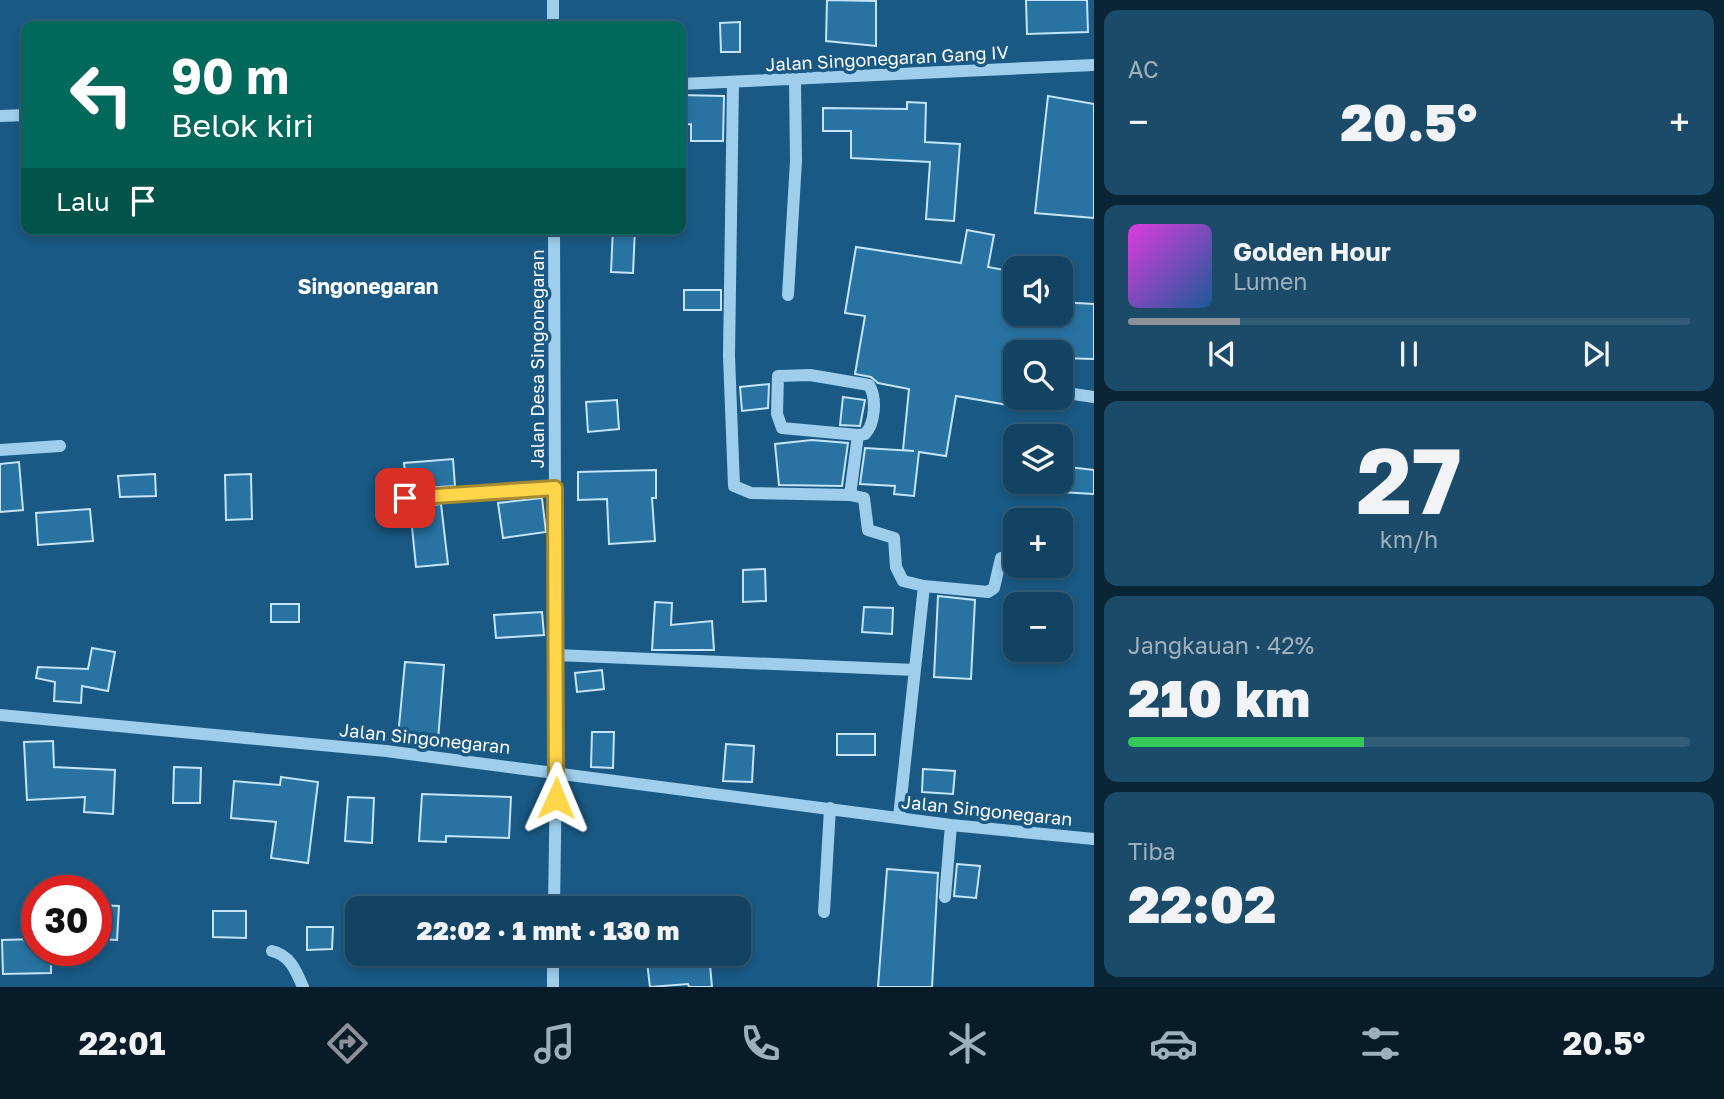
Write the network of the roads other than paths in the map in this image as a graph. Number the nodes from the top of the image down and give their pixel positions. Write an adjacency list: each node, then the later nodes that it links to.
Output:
1 (553, 0): 2 (street)
2 (553, 21)
3 (1094, 65): 4 (street, Jalan Singonegaran Gang IV)
4 (795, 80): 5 (street, Jalan Singonegaran Gang IV); 10 (street)
5 (733, 82): 6 (street, Jalan Singonegaran Gang IV); 17 (street)
6 (686, 84)
7 (21, 115): 8 (street)
8 (0, 116)
9 (554, 235): 16 (street, Jalan Desa Singonegaran)
10 (788, 295)
11 (1073, 394): 12 (street)
12 (1094, 397)
13 (858, 435): 13 (street); 17 (street)
14 (60, 446): 15 (street)
15 (0, 450)
16 (555, 488): 18 (street); 21 (street, Jalan Desa Singonegaran)
17 (850, 495): 20 (street)
18 (405, 498)
19 (1001, 558): 20 (street)
20 (924, 586): 22 (street)
21 (556, 655): 22 (street); 24 (street, Jalan Desa Singonegaran)
22 (915, 670): 26 (street)
23 (0, 715): 24 (street, Jalan Singonegaran)
24 (556, 771): 25 (street, Jalan Singonegaran); 29 (street, Jalan Desa Singonegaran)
25 (830, 808): 26 (street, Jalan Singonegaran); 31 (street)
26 (899, 817): 27 (street, Jalan Singonegaran)
27 (951, 825): 28 (street, Jalan Singonegaran); 30 (street)
28 (1094, 839)
29 (554, 896)
30 (945, 897)
31 (824, 912)
32 (272, 951): 34 (street)
33 (553, 966): 35 (street)
34 (303, 987)
35 (553, 987)

